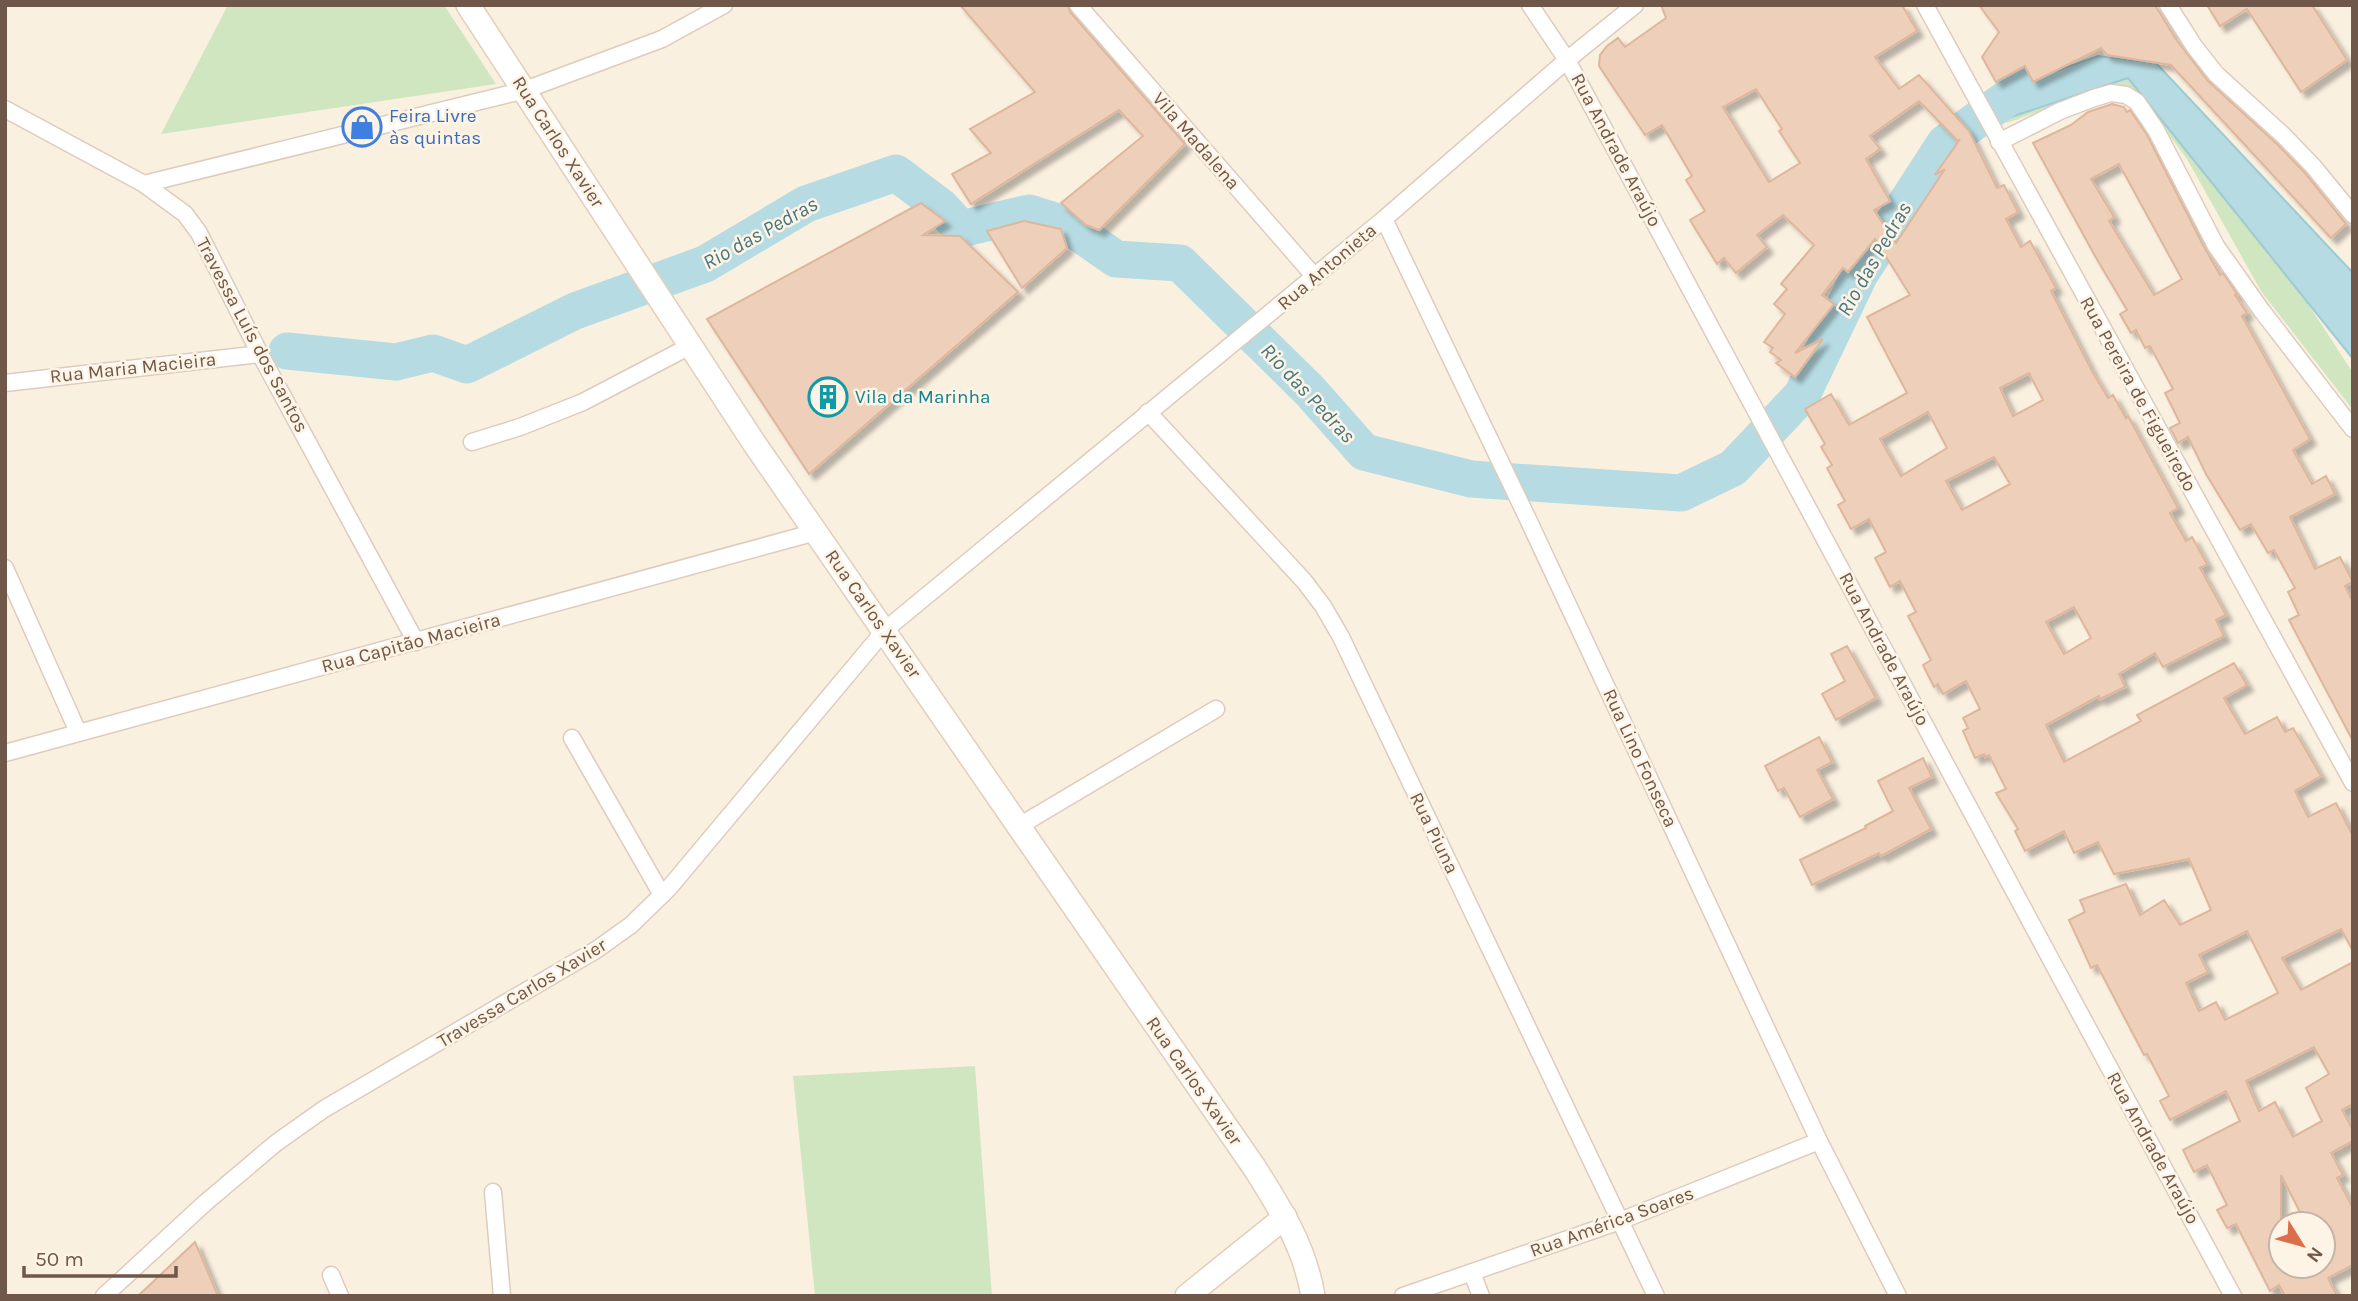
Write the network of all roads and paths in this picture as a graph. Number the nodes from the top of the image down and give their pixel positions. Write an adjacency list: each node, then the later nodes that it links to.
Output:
1 (468, 5): 9 (street, Rua Carlos Xavier)
2 (724, 5): 9 (street)
3 (1078, 5): 15 (street, Vila Madalena)
4 (1530, 5): 8 (street, Rua Andrade Araújo)
5 (1635, 5): 8 (street, Rua Antonieta)
6 (1925, 5): 11 (street, Rua Pereira de Figueiredo)
7 (2168, 5): 13 (street)
8 (1567, 60): 14 (street, Rua Antonieta); 48 (street, Rua Andrade Araújo)
9 (525, 90): 12 (street); 16 (street, Rua Carlos Xavier)
10 (5, 109): 12 (street, Travessa Luís dos Santos)
11 (1996, 138): 20 (street); 30 (street, Rua Pereira de Figueiredo)
12 (144, 184): 17 (street, Travessa Luís dos Santos)
13 (2353, 215)
14 (1384, 219): 15 (street, Rua Antonieta); 33 (street, Rua Lino Fonseca)
15 (1315, 277): 19 (street, Rua Antonieta)
16 (690, 346): 21 (street); 22 (street, Rua Carlos Xavier)
17 (260, 354): 18 (street, Rua Maria Macieira); 25 (street, Travessa Luís dos Santos)
18 (5, 383)
19 (1148, 412): 24 (street, Rua Antonieta); 36 (street, Rua Piuna)
20 (2353, 429)
21 (472, 442)
22 (816, 532): 24 (street, Rua Carlos Xavier); 25 (street, Rua Capitão Macieira)
23 (5, 568): 27 (street)
24 (885, 630): 31 (street, Rua Carlos Xavier); 32 (street, Travessa Carlos Xavier)
25 (416, 642): 27 (street, Rua Capitão Macieira)
26 (1216, 709): 31 (street)
27 (79, 732): 29 (street, Rua Capitão Macieira)
28 (572, 738): 32 (street)
29 (5, 753)
30 (2353, 783)
31 (1019, 826): 35 (street, Rua Carlos Xavier)
32 (662, 895): 39 (street, Travessa Carlos Xavier)
33 (1819, 1141): 36 (street, Rua América Soares); 47 (street, Rua Lino Fonseca)
34 (493, 1192): 41 (street)
35 (1285, 1217): 42 (street); 43 (street, Rua Carlos Xavier)
36 (1620, 1221): 37 (street, Rua América Soares); 46 (street, Rua Piuna)
37 (1472, 1273): 44 (street, Rua América Soares); 45 (street)
38 (331, 1275): 40 (street)
39 (104, 1296)
40 (340, 1296)
41 (502, 1296)
42 (1187, 1296)
43 (1313, 1296)
44 (1403, 1296)
45 (1481, 1296)
46 (1656, 1296)
47 (1898, 1296)
48 (2233, 1296)

